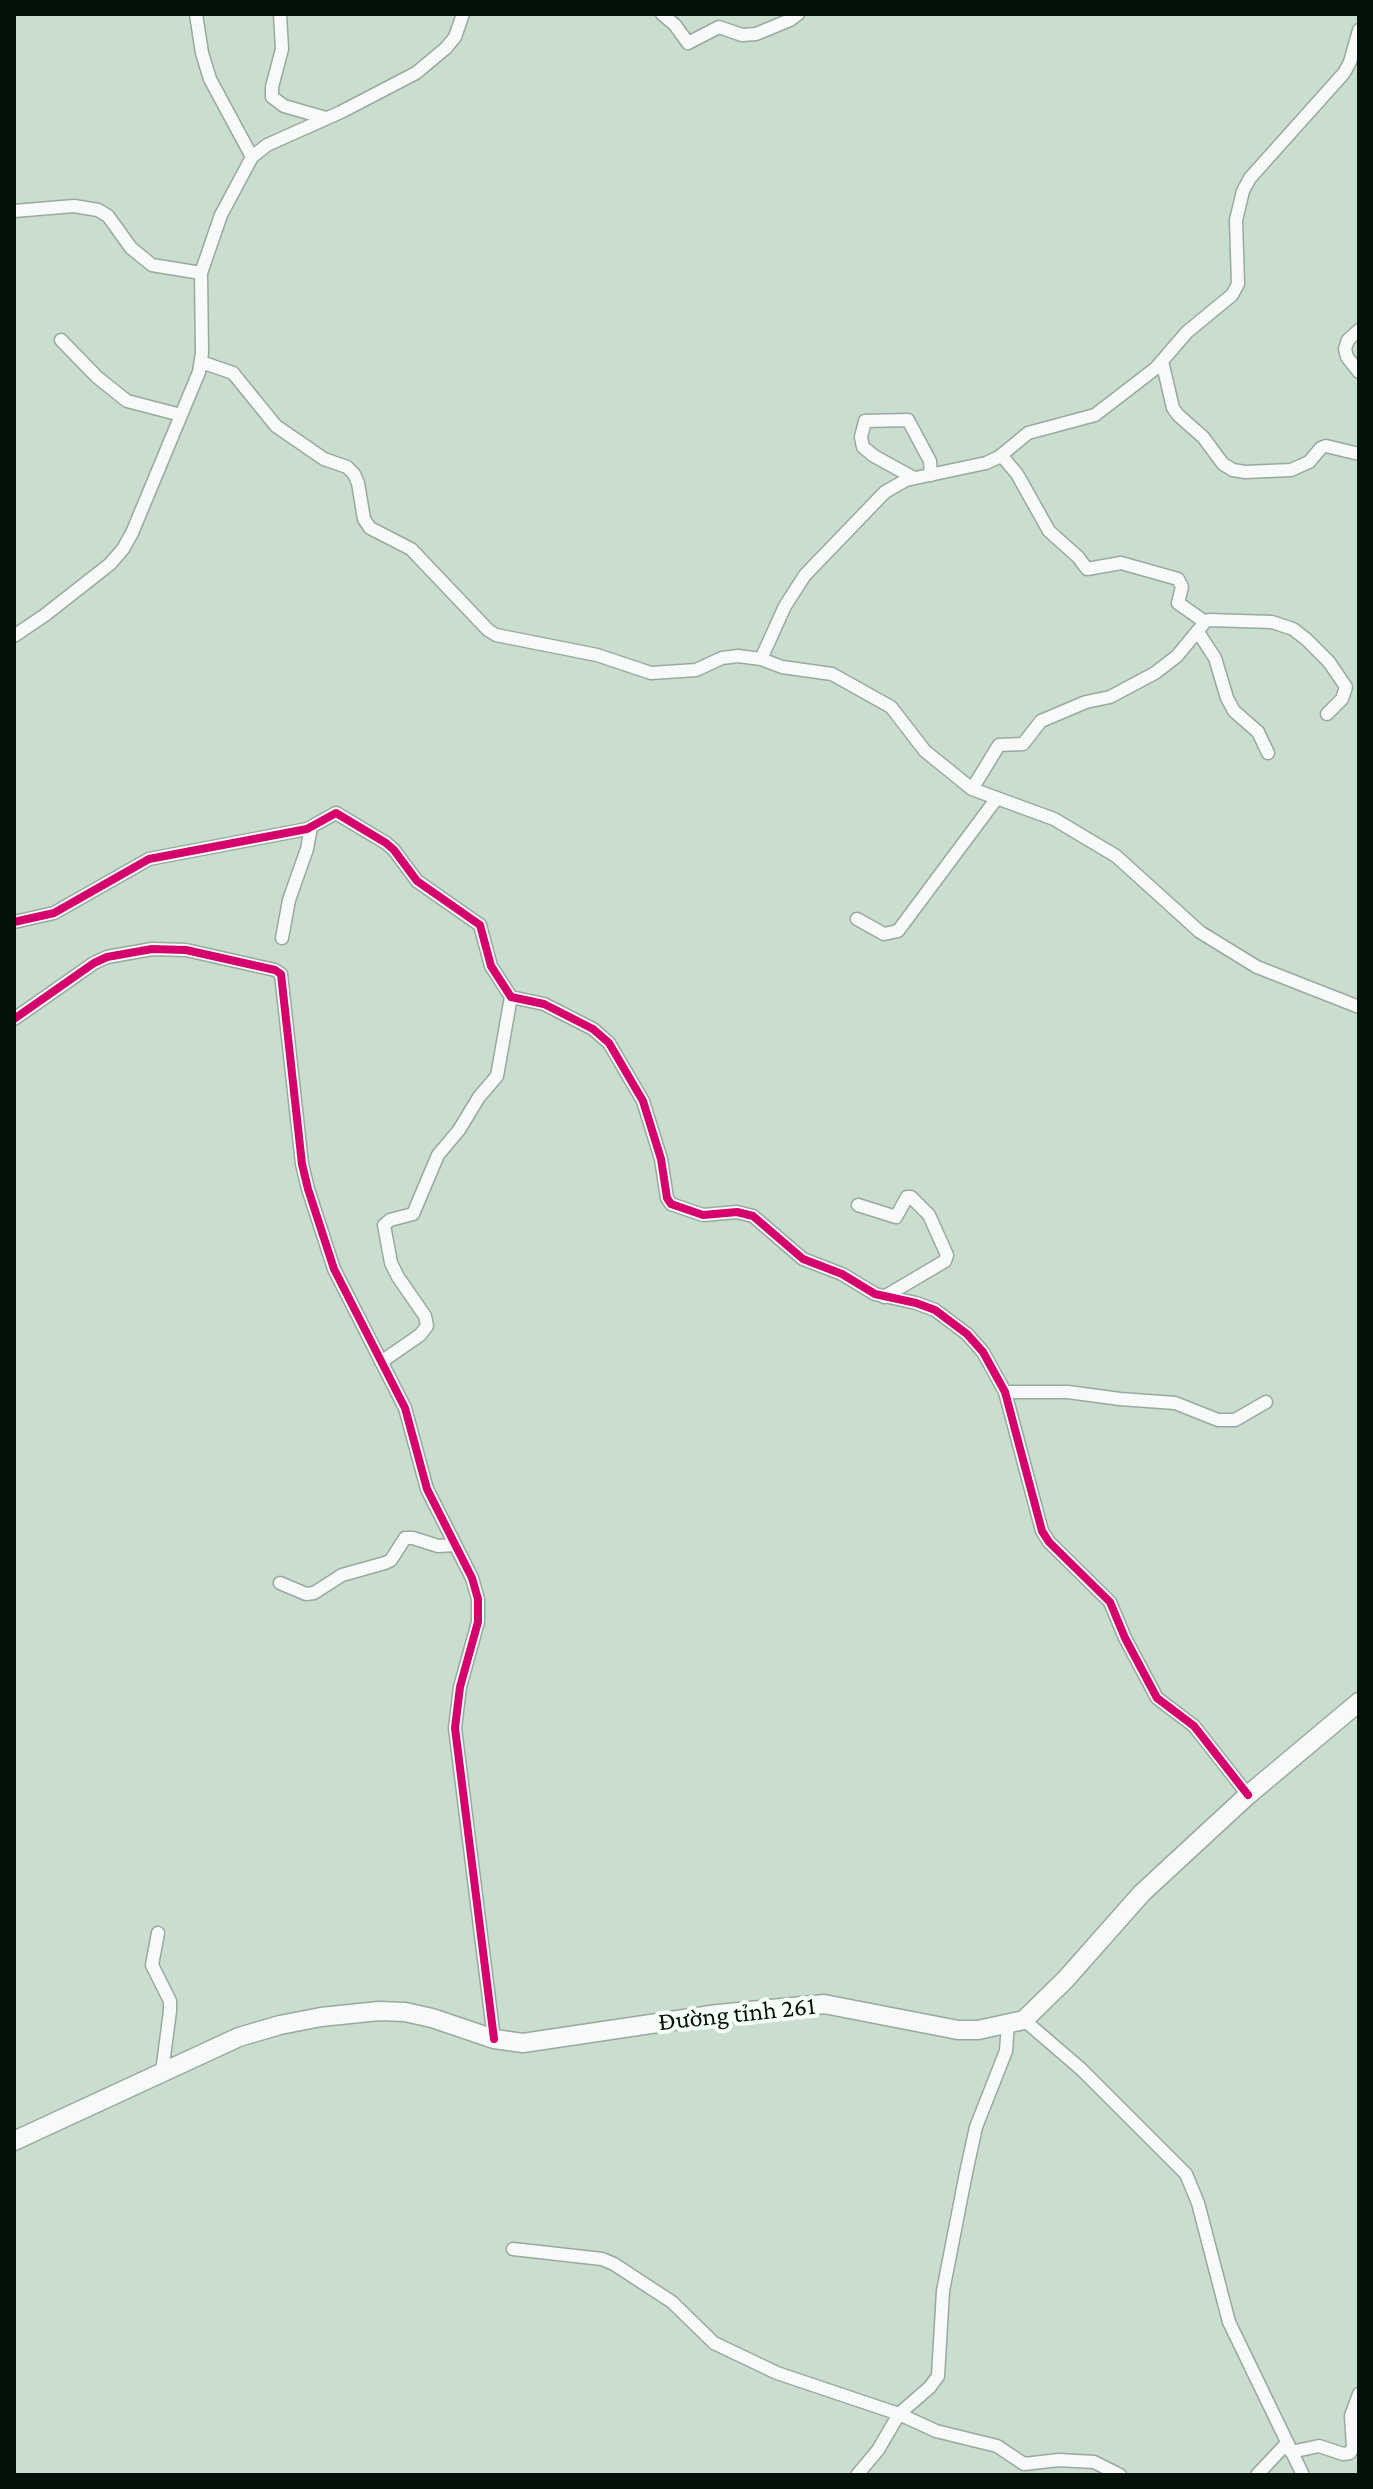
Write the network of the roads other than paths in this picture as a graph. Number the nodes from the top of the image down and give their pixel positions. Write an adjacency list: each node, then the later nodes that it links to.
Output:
1 (196, 14): 8 (street)
2 (280, 14): 7 (street)
3 (463, 14): 7 (street)
4 (662, 14): 5 (street)
5 (798, 14)
6 (1359, 30): 13 (street)
7 (326, 118): 8 (street)
8 (252, 157): 10 (street)
9 (17, 207): 10 (street)
10 (201, 273): 14 (street)
11 (1359, 330): 15 (street)
12 (61, 340): 16 (street)
13 (1162, 361): 17 (street); 18 (street)
14 (201, 362): 16 (street); 23 (street)
15 (1359, 372)
16 (181, 415): 22 (street)
17 (1359, 454)
18 (1001, 455): 19 (street); 21 (street)
19 (931, 475): 20 (street); 20 (street)
20 (914, 478): 23 (street)
21 (1201, 627): 24 (street); 25 (street); 26 (street)
22 (14, 636)
23 (761, 659): 26 (street)
24 (1327, 714)
25 (1268, 753)
26 (972, 789): 27 (street)
27 (997, 798): 29 (street); 33 (street)
28 (311, 827): 30 (street); 31 (street); 32 (street)
29 (857, 919)
30 (14, 922)
31 (282, 938)
32 (511, 997): 36 (street); 37 (street)
33 (1358, 1005)
34 (14, 1019): 37 (street)
35 (858, 1205): 36 (street)
36 (884, 1297): 38 (street)
37 (381, 1362): 40 (street)
38 (1005, 1392): 39 (street); 43 (street)
39 (1266, 1402)
40 (455, 1545): 41 (street); 46 (street)
41 (280, 1583)
42 (1359, 1702): 43 (main road)
43 (1248, 1795): 45 (main road)
44 (158, 1933): 47 (street)
45 (1016, 2022): 46 (main road, Đường tỉnh 261); 51 (street); 52 (street)
46 (494, 2039): 47 (main road, Đường tỉnh 261)
47 (162, 2072): 48 (main road, Đường tỉnh 261)
48 (14, 2141)
49 (513, 2249): 51 (street)
50 (1359, 2394): 52 (street)
51 (899, 2414): 53 (street); 54 (street)
52 (1289, 2448): 55 (street); 56 (street)
53 (857, 2475)
54 (1120, 2475)
55 (1257, 2475)
56 (1303, 2475)

